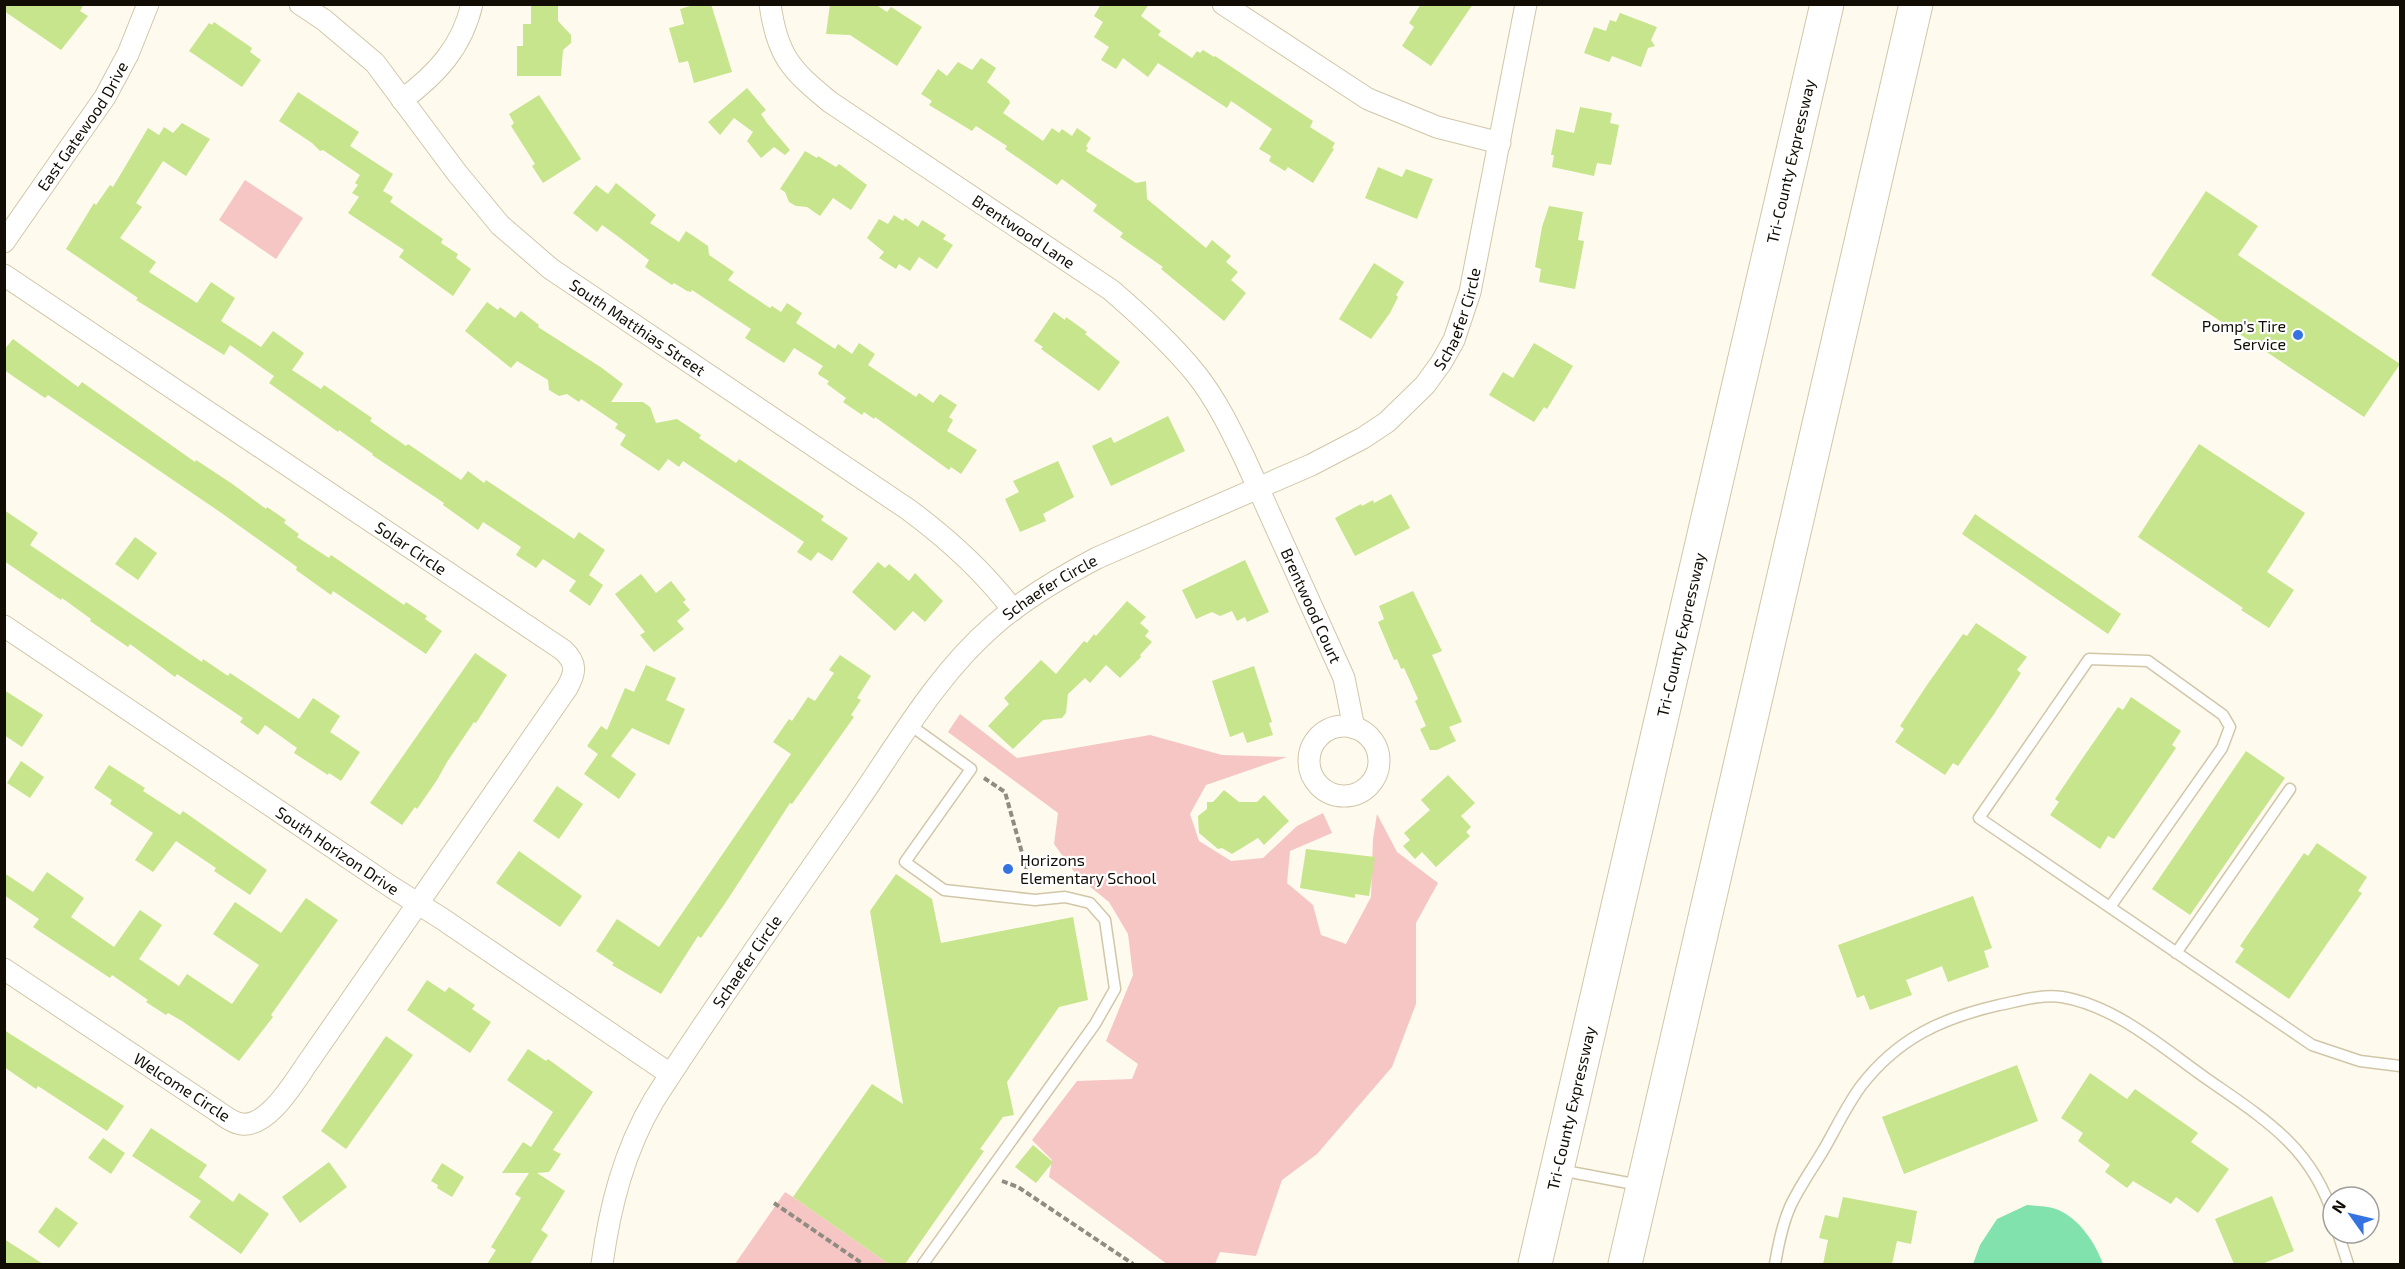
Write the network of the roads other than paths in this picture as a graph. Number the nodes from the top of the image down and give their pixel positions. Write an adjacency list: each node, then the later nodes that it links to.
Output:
1 (148, 4): 11 (street, East Gatewood Drive)
2 (300, 4): 9 (street, South Matthias Street)
3 (472, 4): 9 (street)
4 (770, 4): 13 (street, Brentwood Lane)
5 (1223, 4): 10 (street)
6 (1526, 4): 10 (street, Schaefer Circle)
7 (1827, 4): 25 (highway, Tri-County Expressway)
8 (1916, 4): 27 (highway)
9 (402, 100): 14 (street, South Matthias Street)
10 (1500, 143): 13 (street, Schaefer Circle)
11 (4, 242)
12 (4, 275): 19 (street, Solar Circle)
13 (1257, 487): 14 (street, Schaefer Circle); 17 (street, Brentwood Court)
14 (1013, 610): 16 (street, Schaefer Circle)
15 (4, 626): 19 (street, South Horizon Drive)
16 (910, 725): 24 (street, Schaefer Circle); 30 (lane)
17 (1354, 728)
18 (2290, 789): 21 (lane)
19 (417, 903): 22 (street, Welcome Circle); 24 (street, South Horizon Drive)
20 (2110, 907): 20 (lane); 21 (lane)
21 (2176, 953): 23 (lane)
22 (4, 969)
23 (2400, 1066)
24 (670, 1074): 29 (street, Schaefer Circle)
25 (1557, 1169): 27 (lane); 31 (highway, Tri-County Expressway)
26 (2321, 1185): 33 (lane)
27 (1642, 1186): 32 (highway)
28 (2342, 1245): 34 (lane)
29 (602, 1264)
30 (923, 1264)
31 (1535, 1264)
32 (1624, 1264)
33 (1775, 1264)
34 (2348, 1264)

